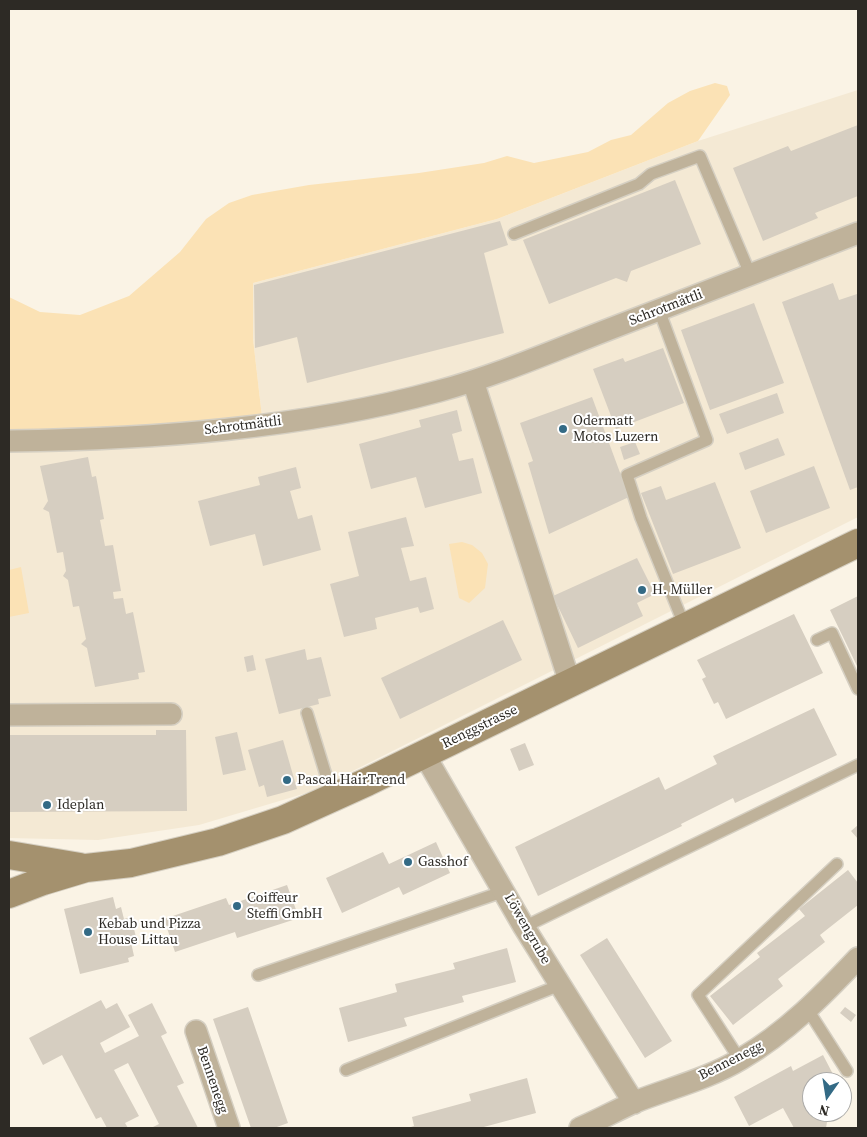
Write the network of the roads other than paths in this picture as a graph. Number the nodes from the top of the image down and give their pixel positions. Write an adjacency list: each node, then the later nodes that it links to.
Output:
1 (858, 233): 3 (street, Schrotmättli)
2 (514, 234): 3 (lane)
3 (751, 276): 4 (street, Schrotmättli)
4 (659, 310): 5 (street, Schrotmättli); 8 (lane)
5 (473, 381): 6 (street, Schrotmättli); 10 (street)
6 (9, 442)
7 (858, 543): 8 (main road, Renggstrasse)
8 (685, 627): 10 (main road, Renggstrasse)
9 (817, 640): 11 (lane)
10 (570, 683): 15 (main road, Renggstrasse)
11 (858, 689)
12 (307, 713): 17 (lane)
13 (171, 714): 14 (street)
14 (9, 715)
15 (424, 754): 17 (main road, Renggstrasse); 21 (street, Löwengrube)
16 (858, 765): 23 (lane)
17 (333, 798): 20 (main road, Renggstrasse)
18 (9, 855): 20 (main road, Renggstrasse)
19 (837, 864): 29 (lane)
20 (86, 868): 22 (main road, Renggstrasse)
21 (505, 890): 23 (street, Löwengrube); 25 (lane)
22 (9, 894)
23 (524, 926): 26 (street, Löwengrube)
24 (858, 958): 27 (street, Bennenegg)
25 (258, 974)
26 (560, 985): 30 (lane); 32 (street, Löwengrube)
27 (808, 1010): 29 (street, Bennenegg); 31 (lane)
28 (196, 1031): 33 (street, Bennenegg)
29 (740, 1060): 32 (street, Bennenegg)
30 (346, 1070)
31 (847, 1070)
32 (634, 1103): 34 (street, Bennenegg)
33 (229, 1128)
34 (580, 1128)

